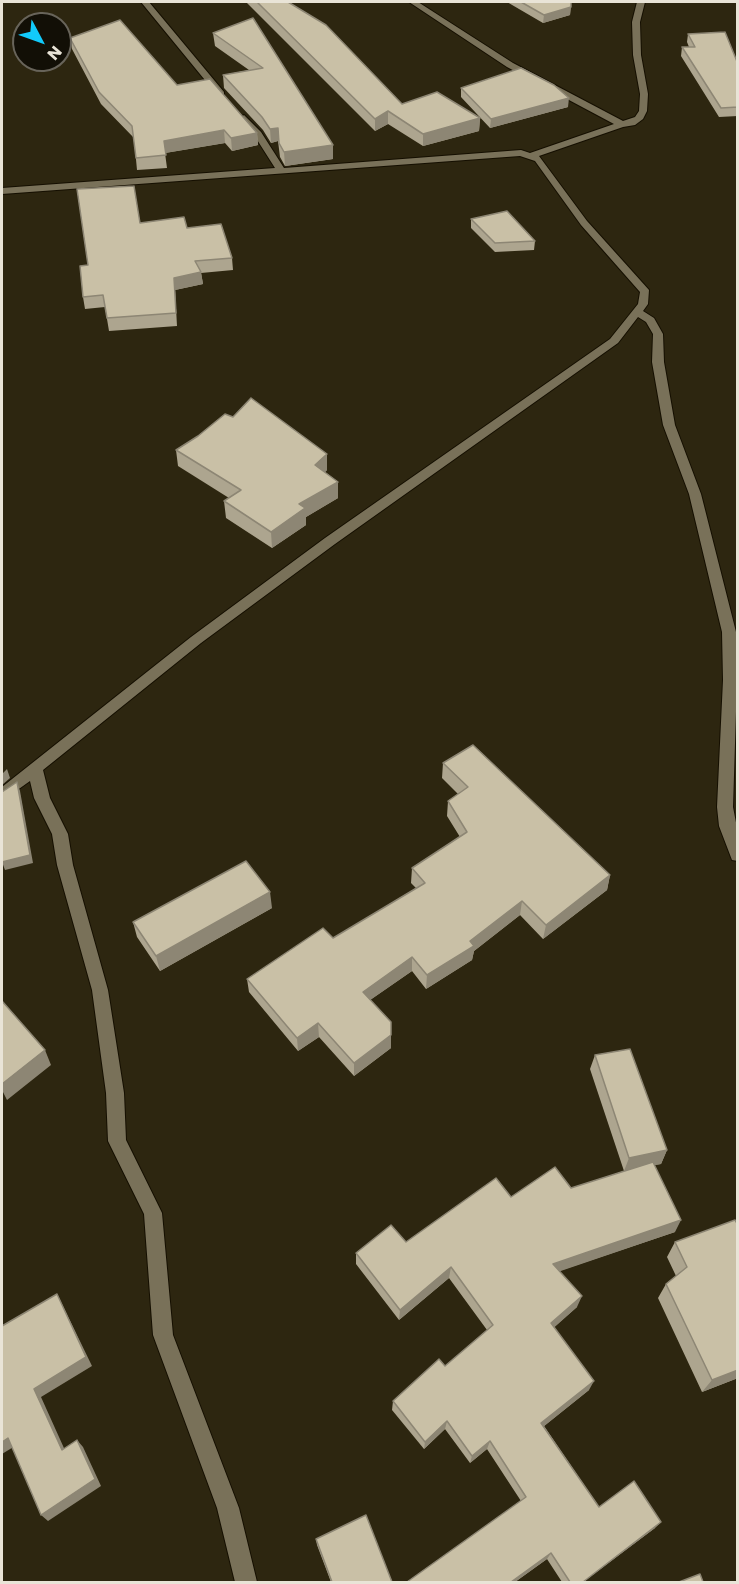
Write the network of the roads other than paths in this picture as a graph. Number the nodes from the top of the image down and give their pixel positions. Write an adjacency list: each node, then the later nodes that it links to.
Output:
1 (146, 2): 4 (street)
2 (413, 2): 6 (street)
3 (641, 2): 6 (street)
4 (227, 101)
5 (235, 109): 8 (street)
6 (622, 124): 7 (street)
7 (531, 156): 8 (street); 10 (street)
8 (280, 169): 9 (street)
9 (2, 191)
10 (638, 312): 11 (street); 13 (street)
11 (35, 768): 12 (street); 14 (street)
12 (2, 795)
13 (738, 855)
14 (246, 1582)

